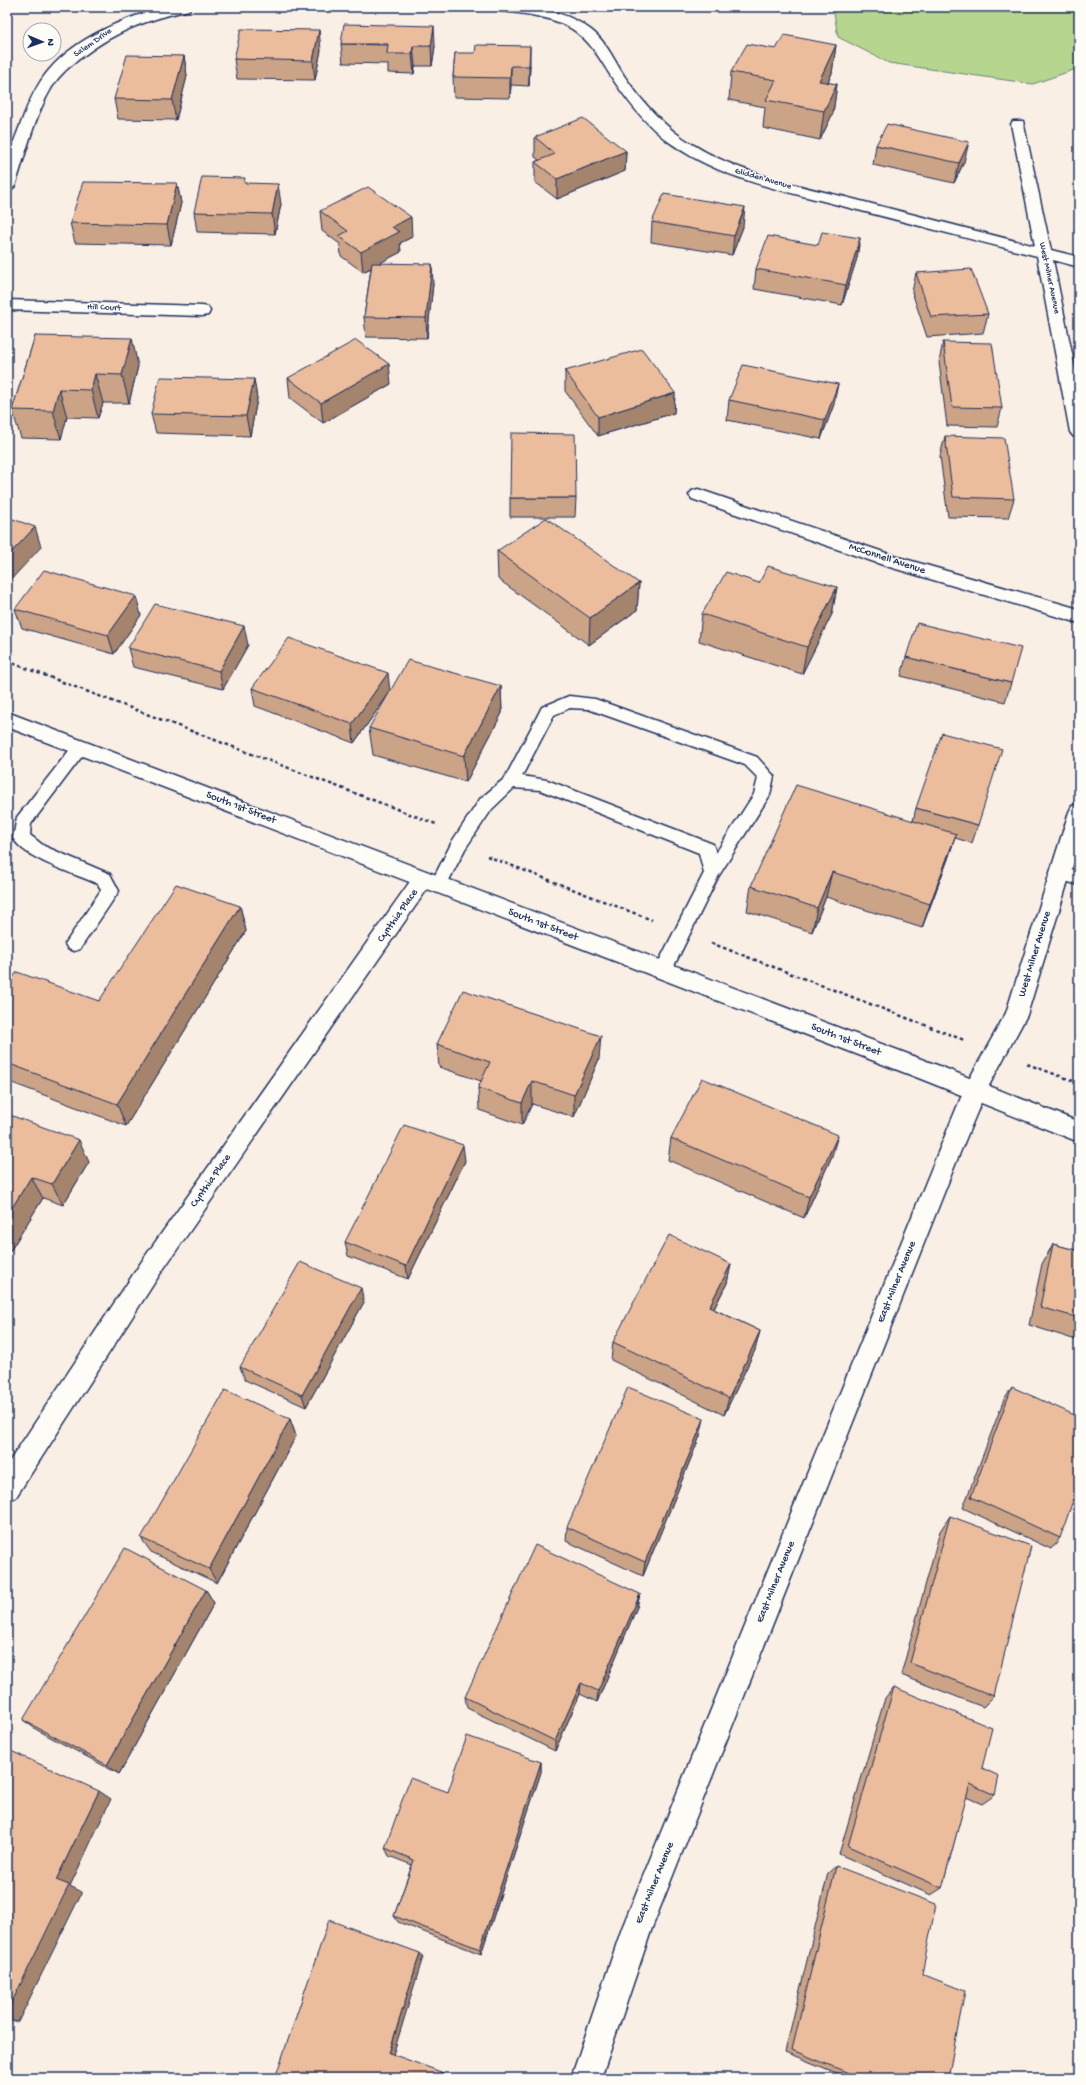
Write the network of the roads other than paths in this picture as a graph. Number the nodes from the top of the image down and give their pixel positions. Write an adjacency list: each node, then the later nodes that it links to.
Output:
1 (184, 7): 4 (street, Salem Drive)
2 (501, 7): 5 (street, Glidden Avenue)
3 (1018, 124): 5 (street, West Milner Avenue)
4 (7, 186)
5 (1046, 255): 6 (street, Glidden Avenue); 9 (street, West Milner Avenue)
6 (1079, 262)
7 (7, 305): 8 (street, Hill Court)
8 (202, 311)
9 (1079, 432)
10 (698, 495): 11 (street, McConnell Avenue)
11 (1079, 616)
12 (7, 719): 13 (street, South 1st Street)
13 (81, 747): 18 (street, South 1st Street); 19 (lane)
14 (511, 782): 16 (lane); 16 (lane); 18 (lane)
15 (1079, 812): 17 (street, West Milner Avenue)
16 (712, 873): 20 (lane)
17 (1069, 875): 21 (street, West Milner Avenue)
18 (430, 882): 20 (street, South 1st Street); 23 (street, Cynthia Place)
19 (74, 944)
20 (663, 971): 21 (street, South 1st Street)
21 (975, 1090): 22 (street, South 1st Street); 24 (street, East Milner Avenue)
22 (1079, 1132)
23 (7, 1488)
24 (586, 2078)

